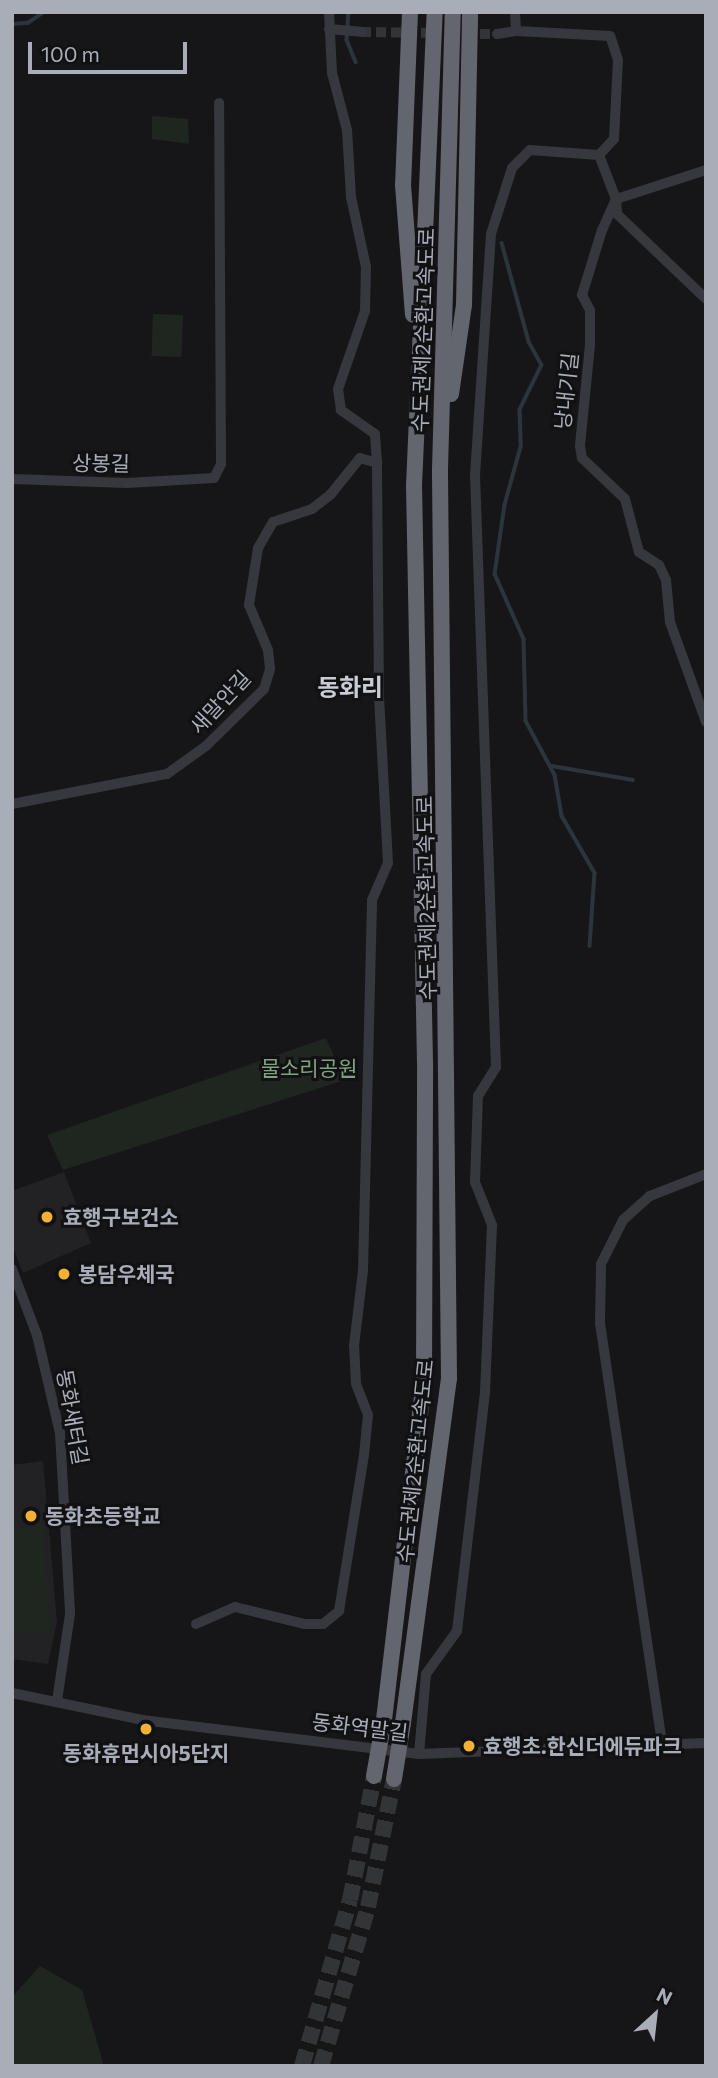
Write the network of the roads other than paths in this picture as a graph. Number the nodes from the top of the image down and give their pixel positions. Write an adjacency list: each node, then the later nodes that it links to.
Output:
1 (329, 12): 7 (street)
2 (410, 12): 16 (highway)
3 (435, 12): 16 (highway, 수도권제2순환고속도로)
4 (453, 12): 18 (highway, 수도권제2순환고속도로)
5 (470, 12): 18 (highway)
6 (515, 12): 8 (street)
7 (332, 29): 9 (street); 17 (street)
8 (516, 31): 10 (street); 12 (street)
9 (358, 32)
10 (497, 34)
11 (219, 103): 19 (street, 상봉길)
12 (599, 155): 14 (street); 29 (street)
13 (706, 170): 14 (street)
14 (616, 199): 15 (street); 20 (street, 낭내기길)
15 (706, 299)
16 (418, 384): 30 (highway, 수도권제2순환고속도로, bridge)
17 (377, 463): 21 (street, 새말안길); 24 (street)
18 (440, 469): 31 (highway, 수도권제2순환고속도로, bridge)
19 (12, 479)
20 (706, 722)
21 (12, 804)
22 (706, 1174): 27 (street)
23 (12, 1269): 26 (street, 동화새터길)
24 (196, 1623)
25 (12, 1693): 26 (street, 동화역말길)
26 (57, 1701): 29 (street, 동화역말길)
27 (662, 1743): 28 (street, 동화역말길); 29 (street, 동화역말길)
28 (706, 1743)
29 (419, 1754)
30 (374, 1776)
31 (394, 1779)

